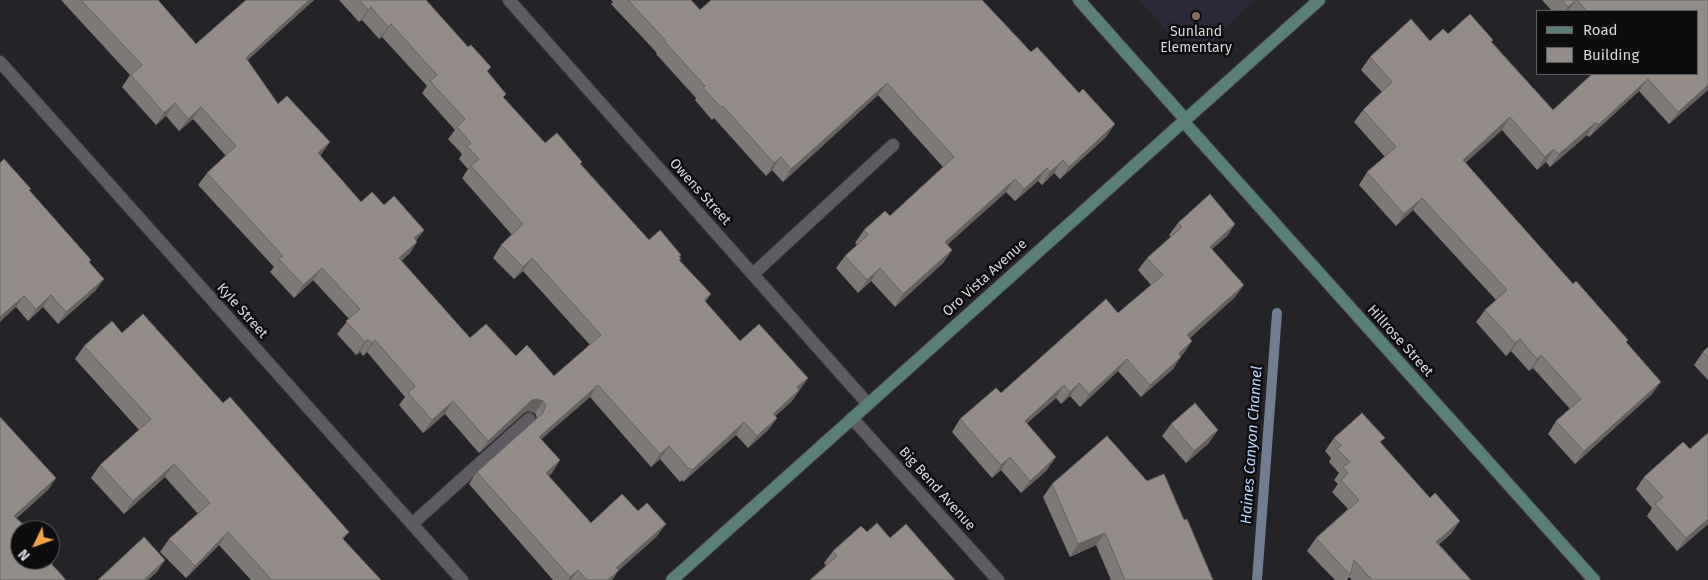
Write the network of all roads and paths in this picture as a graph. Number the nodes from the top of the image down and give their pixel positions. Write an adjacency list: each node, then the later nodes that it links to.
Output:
1 (509, 0): 7 (street, Owens Street)
2 (1079, 0): 5 (street, Hillrose Street)
3 (1319, 0): 5 (street, Oro Vista Avenue)
4 (0, 62): 11 (street, Kyle Street)
5 (1184, 120): 8 (street, Oro Vista Avenue); 15 (street, Hillrose Street)
6 (893, 144): 7 (street)
7 (753, 274): 8 (street, Owens Street)
8 (868, 404): 9 (street, Oro Vista Avenue)
9 (852, 418): 13 (street, Oro Vista Avenue); 14 (street, Big Bend Avenue)
10 (529, 419): 11 (street)
11 (412, 524): 12 (street, Kyle Street)
12 (462, 580)
13 (672, 580)
14 (998, 580)
15 (1594, 580)

